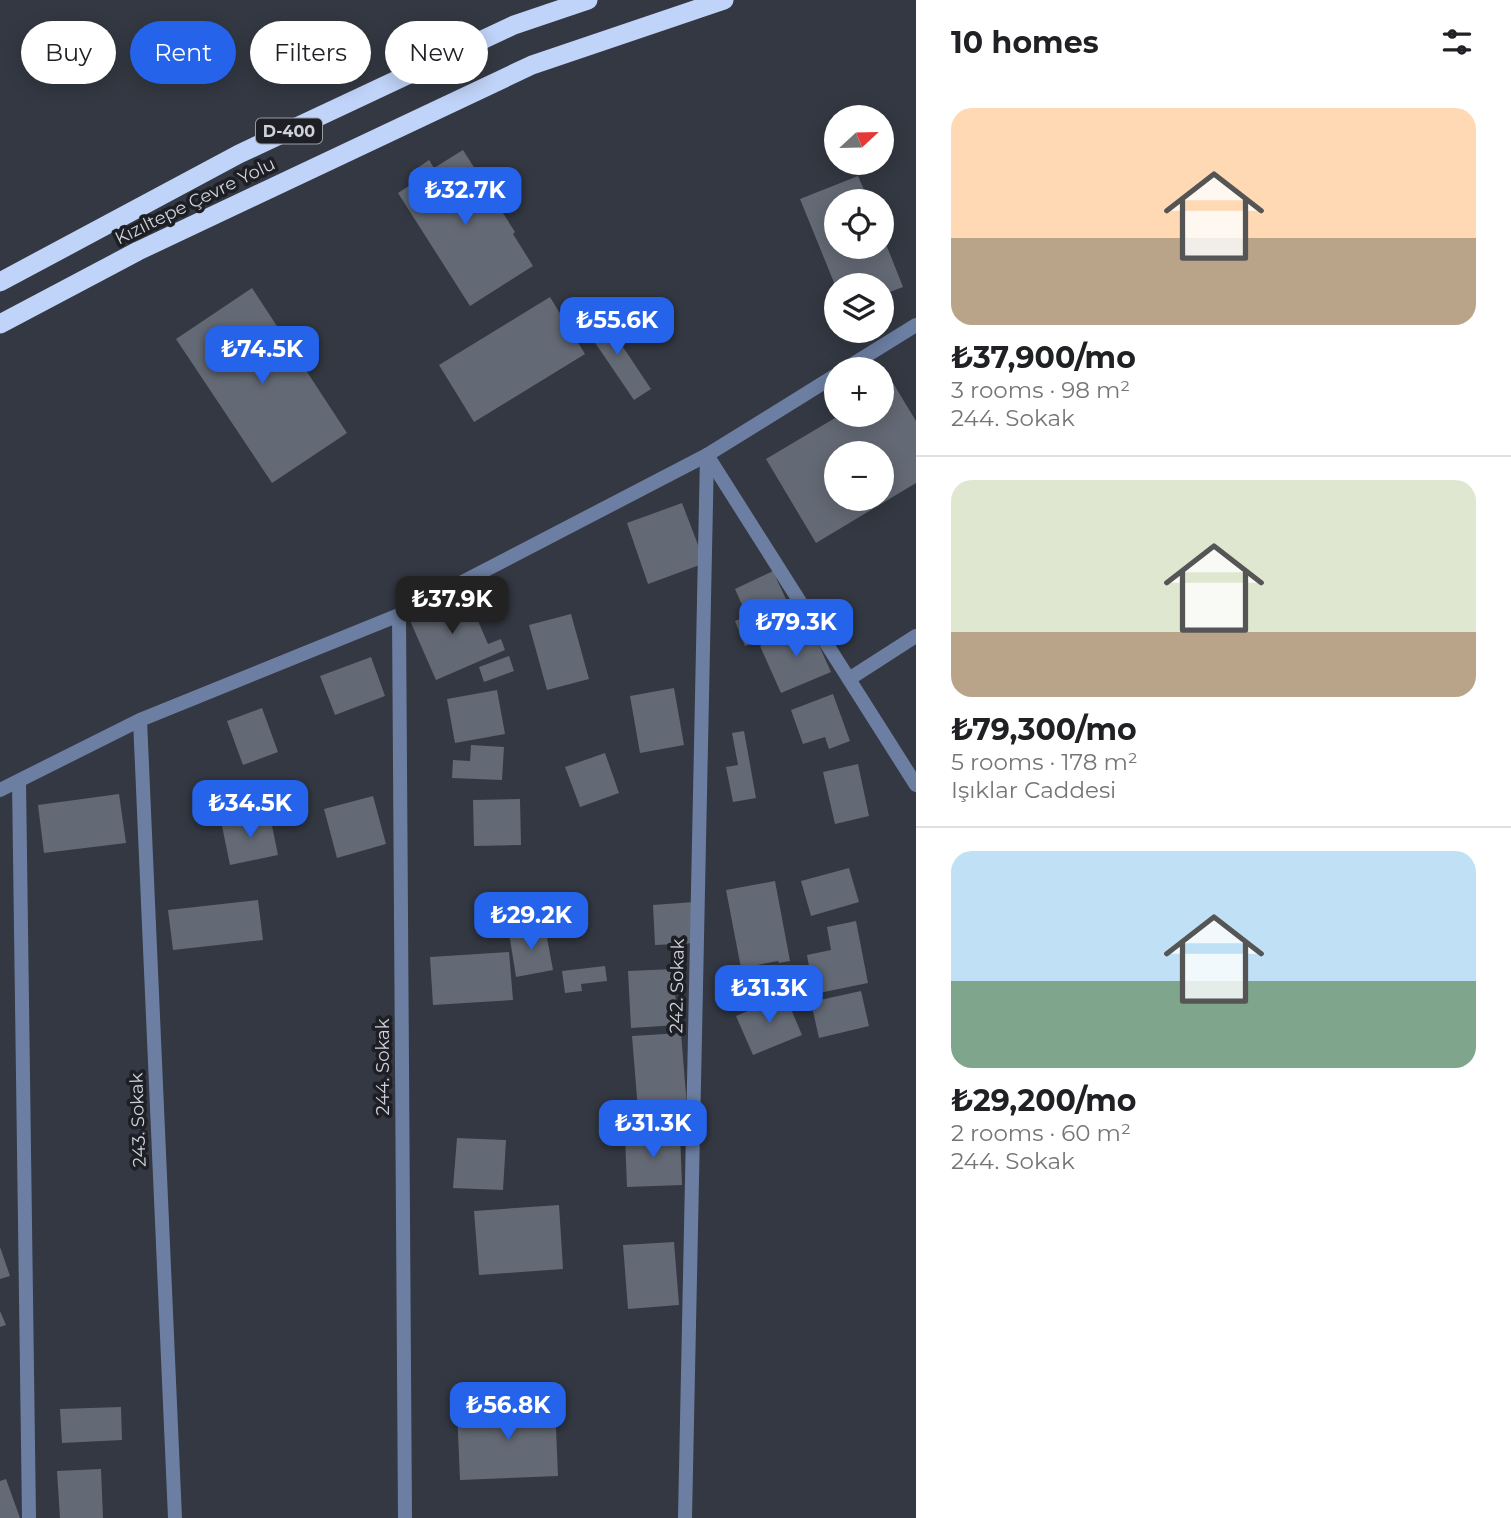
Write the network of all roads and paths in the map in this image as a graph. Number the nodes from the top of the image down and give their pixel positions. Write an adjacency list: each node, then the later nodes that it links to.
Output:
1 (588, 0): 3 (highway, Kızıltepe Çevre Yolu / D-400)
2 (724, 0): 4 (highway, Kızıltepe Çevre Yolu / D-400)
3 (0, 282)
4 (0, 324)
5 (916, 325): 6 (street)
6 (864, 357)
7 (824, 383): 8 (street)
8 (708, 456): 9 (street); 11 (street); 19 (street, 242. Sokak)
9 (398, 615): 12 (street); 18 (street, 244. Sokak)
10 (916, 636): 11 (street)
11 (849, 679): 14 (street)
12 (140, 720): 13 (street); 17 (street, 243. Sokak)
13 (19, 781): 15 (street); 16 (street)
14 (916, 785)
15 (0, 790)
16 (29, 1518)
17 (175, 1518)
18 (405, 1518)
19 (685, 1518)

